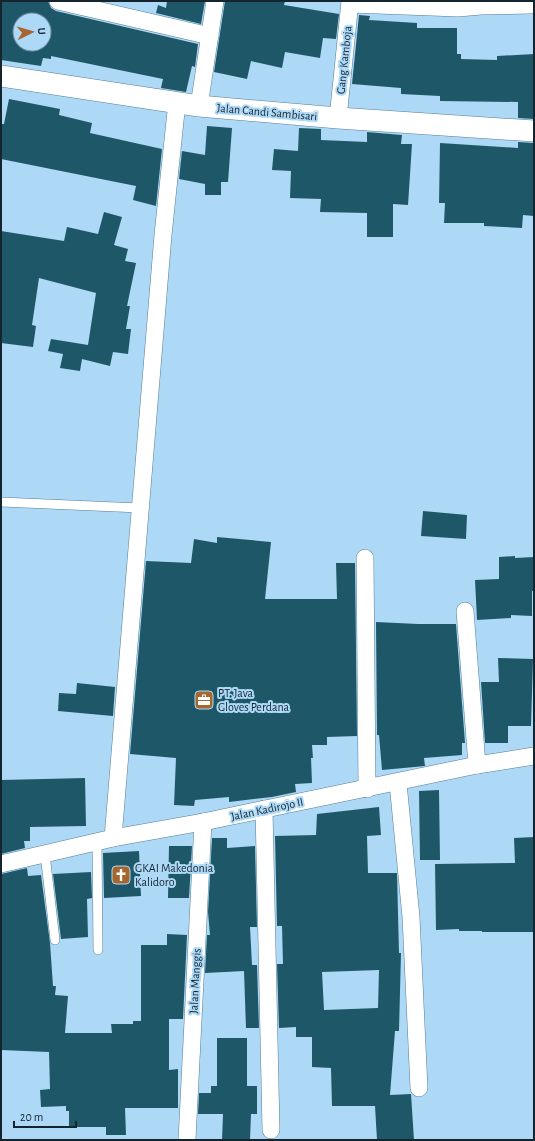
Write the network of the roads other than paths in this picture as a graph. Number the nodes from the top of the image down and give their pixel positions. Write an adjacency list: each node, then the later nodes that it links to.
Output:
1 (58, 1): 5 (street)
2 (215, 1): 5 (street)
3 (350, 3): 4 (street); 9 (street, Gang Kamboja)
4 (530, 5)
5 (210, 36): 8 (street)
6 (1, 76): 7 (street, Jalan Candi Sambisari)
7 (177, 102): 8 (street, Jalan Candi Sambisari); 12 (street)
8 (199, 106): 9 (street, Jalan Candi Sambisari)
9 (338, 118): 10 (street, Jalan Candi Sambisari)
10 (534, 131)
11 (1, 502): 12 (lane)
12 (140, 508): 21 (street)
13 (365, 558): 18 (street)
14 (465, 611): 16 (street)
15 (534, 756): 16 (street, Jalan Kadirojo II)
16 (477, 765): 17 (street, Jalan Kadirojo II)
17 (398, 783): 18 (street, Jalan Kadirojo II); 26 (street)
18 (367, 789): 19 (street, Jalan Kadirojo II)
19 (264, 809): 20 (street, Jalan Kadirojo II); 27 (street)
20 (203, 822): 21 (street, Jalan Kadirojo II); 28 (street, Jalan Manggis)
21 (105, 840): 22 (street, Jalan Kadirojo II); 25 (lane)
22 (45, 854): 23 (street, Jalan Kadirojo II); 24 (lane)
23 (1, 864)
24 (55, 940)
25 (98, 950)
26 (419, 1088)
27 (272, 1130)
28 (187, 1140)

